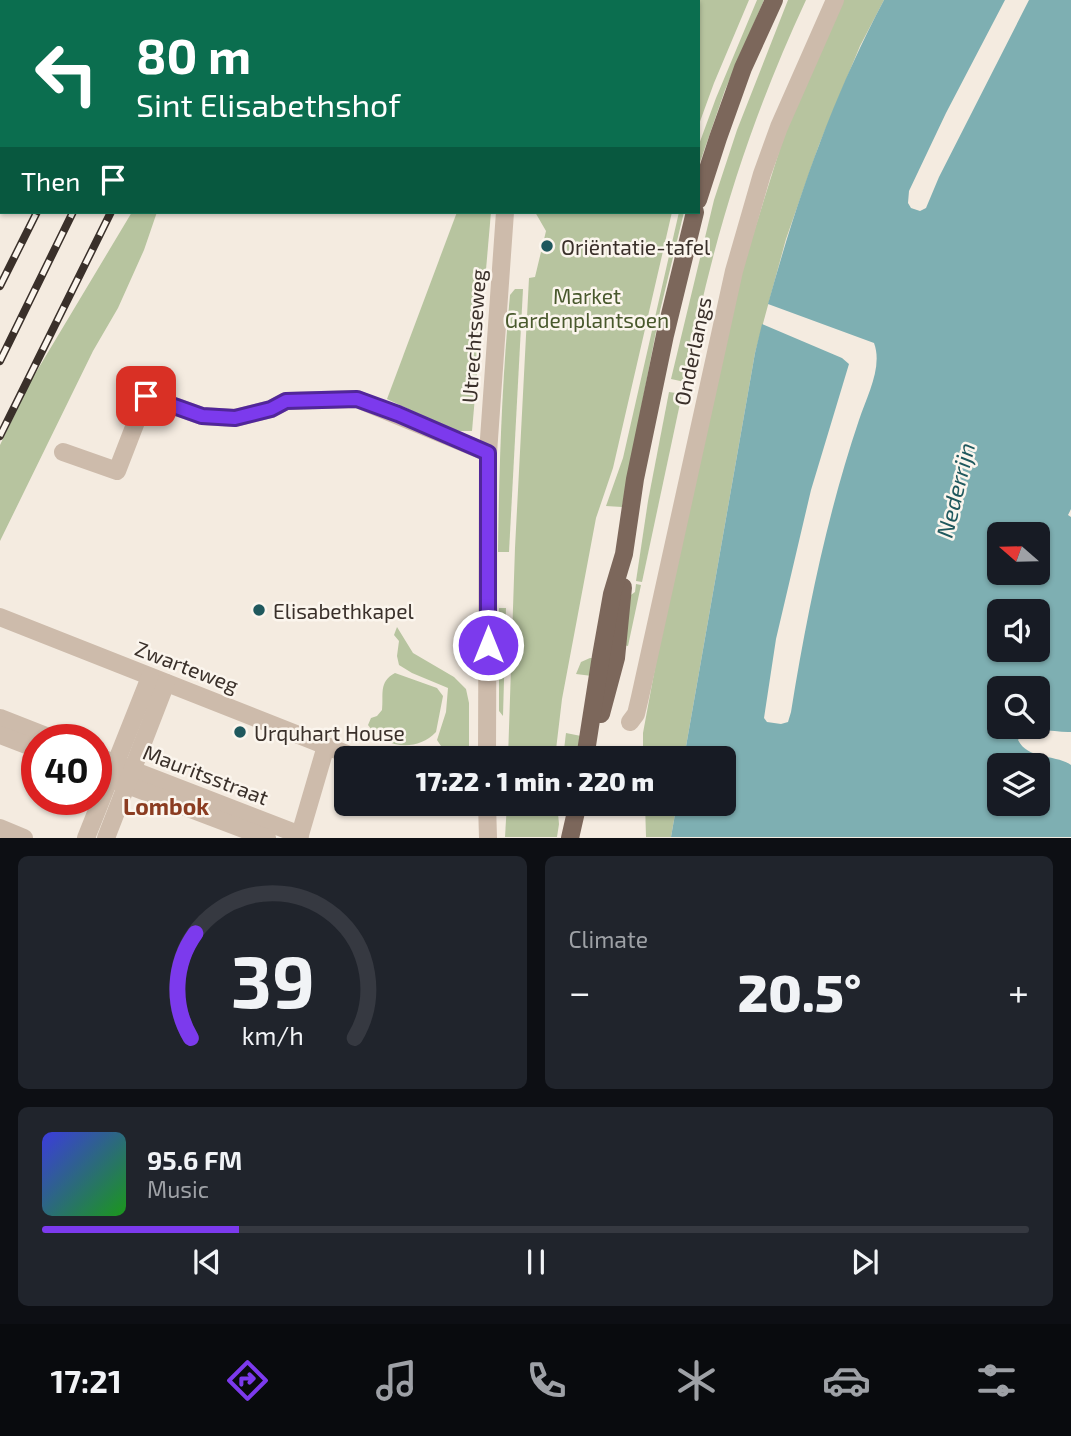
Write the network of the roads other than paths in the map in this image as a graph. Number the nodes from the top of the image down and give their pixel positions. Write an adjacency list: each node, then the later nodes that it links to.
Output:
1 (835, 0): 11 (street, Onderlangs)
2 (774, 1): 3 (main road)
3 (700, 194)
4 (505, 214): 7 (street, Utrechtseweg)
5 (695, 214): 17 (main road, Onderlangs)
6 (64, 452): 7 (street)
7 (488, 453): 16 (street, Utrechtseweg)
8 (0, 617): 9 (street, Zwarteweg)
9 (158, 680): 15 (street, Zwarteweg); 19 (street)
10 (0, 718): 12 (street)
11 (629, 722)
12 (21, 726)
13 (0, 735): 14 (street)
14 (21, 743)
15 (326, 746): 18 (street, Zwarteweg); 23 (street)
16 (488, 746)
17 (590, 746)
18 (334, 749)
19 (116, 773): 23 (street, Mauritsstraat); 25 (street); 26 (street); 27 (street, Mauritsstraat)
20 (487, 816): 28 (street)
21 (575, 816): 29 (main road)
22 (0, 828): 24 (street)
23 (299, 836)
24 (24, 838)
25 (86, 838)
26 (106, 838)
27 (267, 838)
28 (488, 838)
29 (570, 838)

